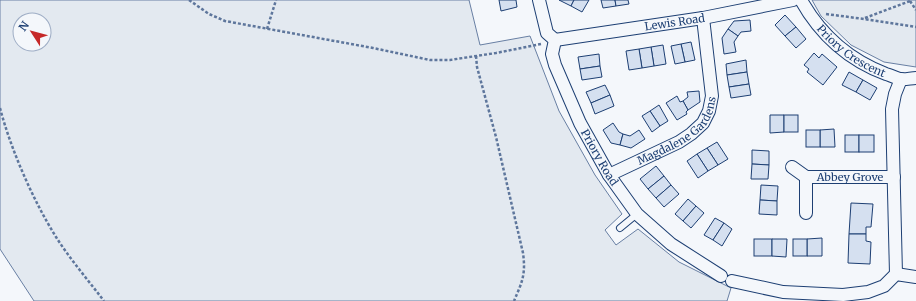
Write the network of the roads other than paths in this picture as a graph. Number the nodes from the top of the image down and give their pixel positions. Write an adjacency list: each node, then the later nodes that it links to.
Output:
1 (539, 0): 5 (street)
2 (793, 0): 4 (street, Lewis Road)
3 (801, 0): 7 (street, Priory Crescent)
4 (704, 18): 5 (street, Lewis Road); 9 (street, Magdalene Gardens)
5 (555, 40): 9 (street, Priory Road)
6 (916, 78): 7 (street, Priory Crescent)
7 (901, 79): 11 (street)
8 (792, 167): 10 (street, Abbey Grove)
9 (609, 175): 13 (street, Priory Road)
10 (806, 177): 11 (street, Abbey Grove); 12 (street, Abbey Grove)
11 (894, 177): 15 (street)
12 (806, 213)
13 (637, 214): 14 (lane); 16 (street, Priory Road)
14 (620, 228)
15 (896, 274): 17 (street); 18 (street)
16 (721, 276)
17 (916, 277)
18 (732, 281)

